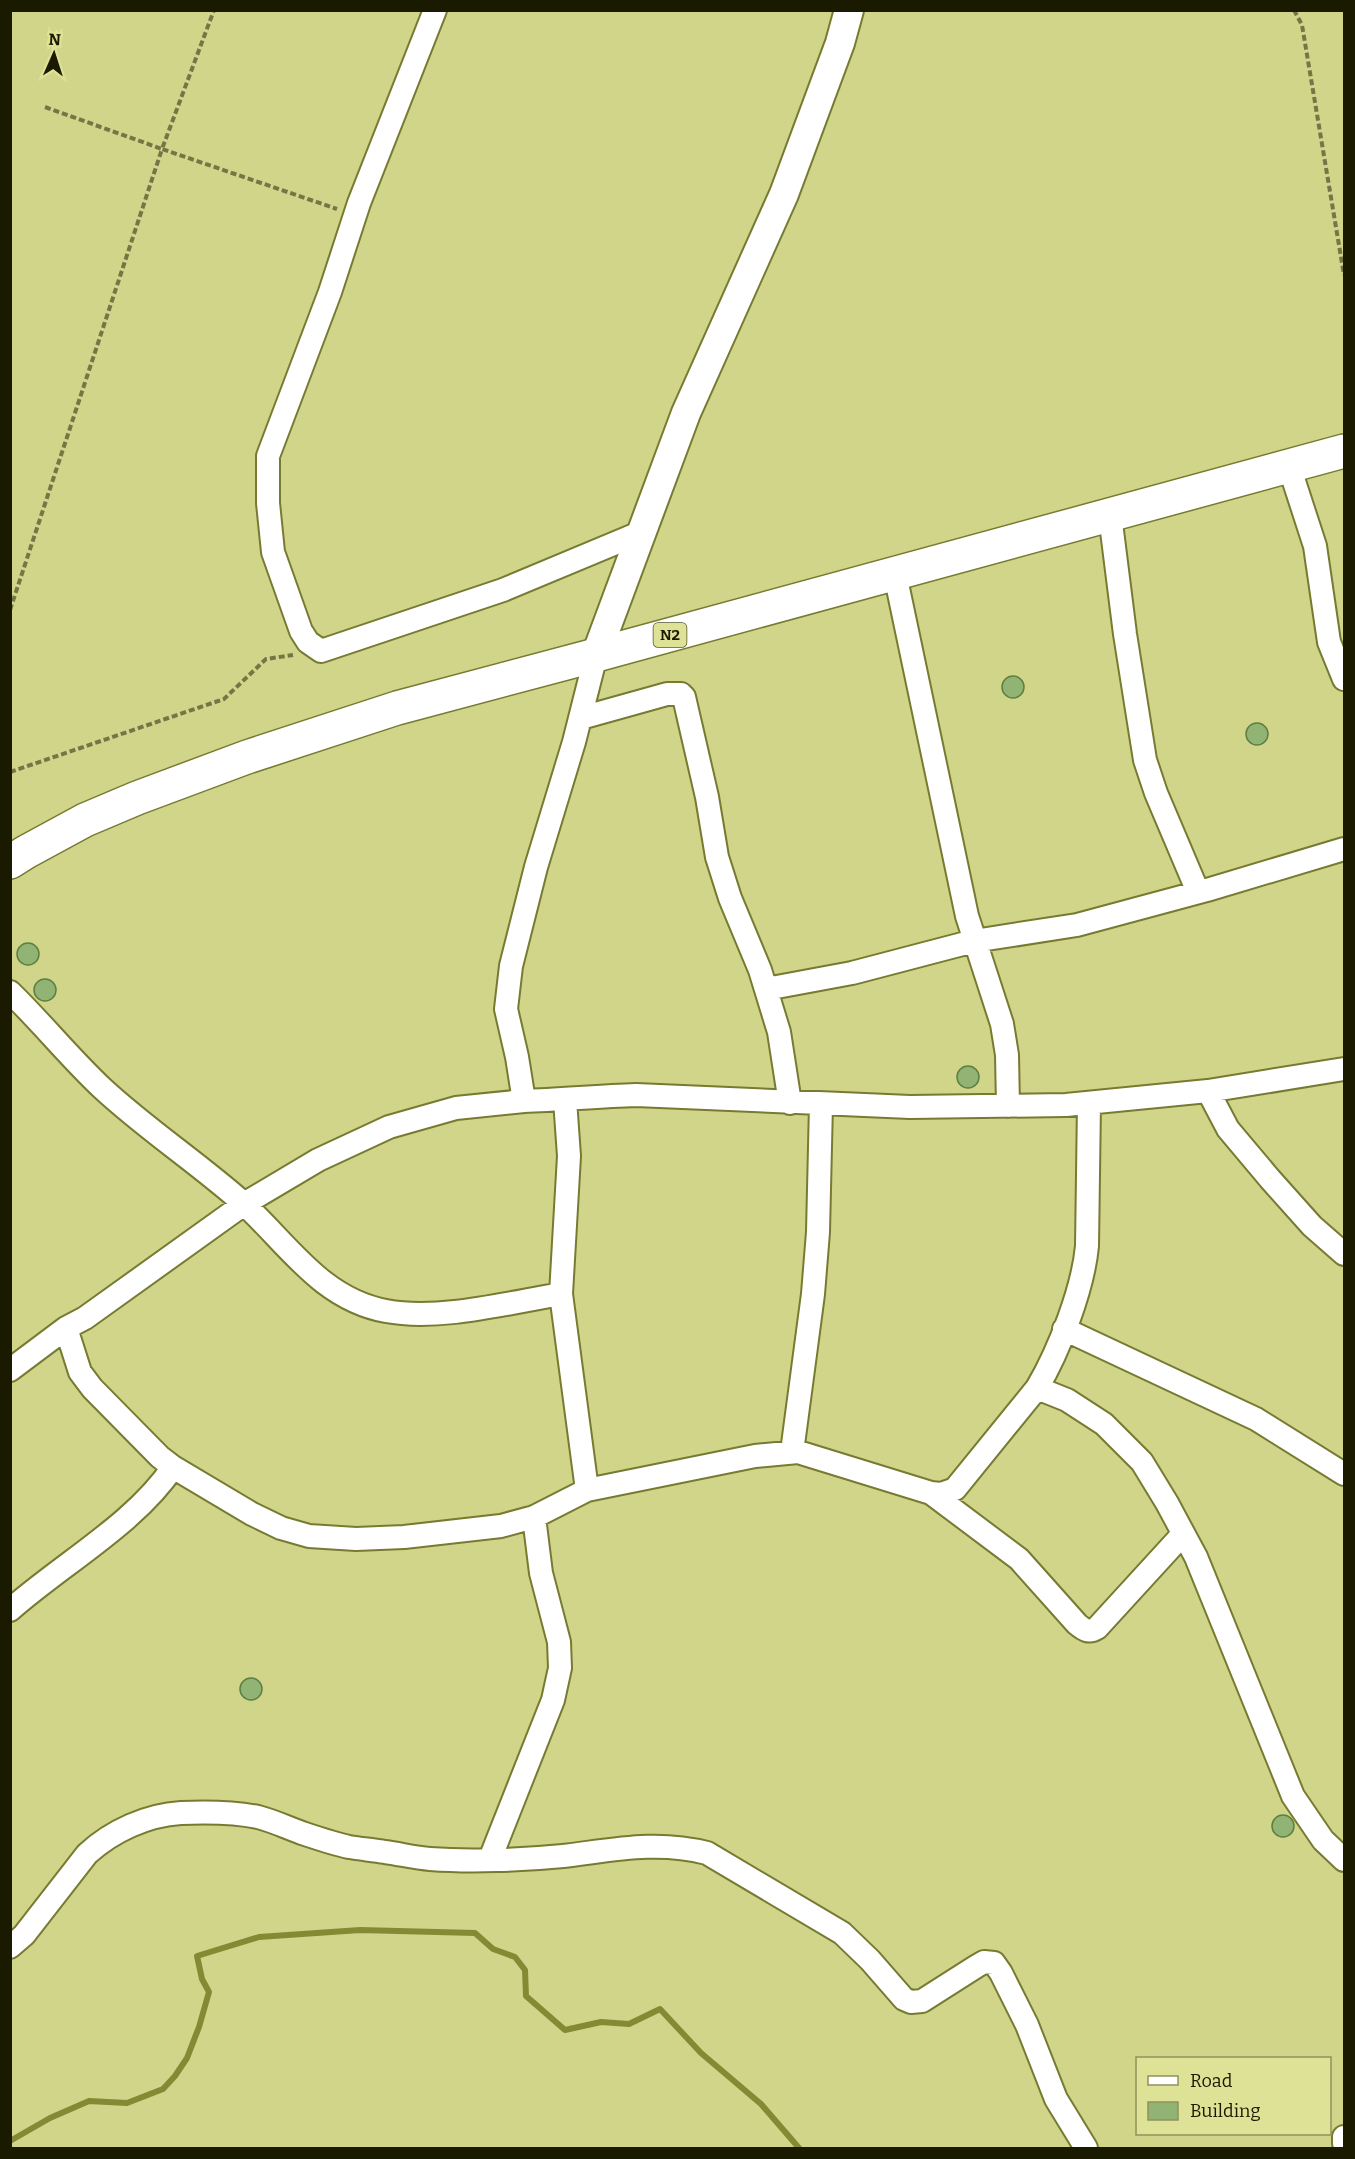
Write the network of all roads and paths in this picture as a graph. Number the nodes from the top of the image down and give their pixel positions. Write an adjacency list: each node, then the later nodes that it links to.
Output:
1 (214, 10): 6 (path)
2 (435, 10): 7 (street)
3 (849, 10): 12 (street)
4 (1294, 10): 8 (path)
5 (45, 107): 6 (path)
6 (162, 149): 7 (path); 14 (path)
7 (355, 216): 15 (street)
8 (1344, 275)
9 (1344, 451): 10 (highway, N2)
10 (1289, 466): 11 (highway, N2); 17 (street)
11 (1110, 515): 13 (highway, N2); 22 (street)
12 (642, 532): 15 (street); 16 (street)
13 (895, 574): 16 (highway, N2); 23 (street)
14 (10, 610)
15 (321, 651): 19 (path)
16 (596, 655): 18 (street); 21 (highway, N2)
17 (1344, 680)
18 (581, 718): 24 (street); 29 (street)
19 (10, 772)
20 (1344, 849): 22 (street)
21 (10, 862)
22 (1198, 892): 23 (street)
23 (974, 941): 24 (street); 33 (street)
24 (766, 989): 30 (street)
25 (10, 992): 34 (street)
26 (1344, 1069): 27 (street)
27 (1208, 1091): 31 (street); 35 (street)
28 (565, 1100): 29 (street); 30 (street); 36 (street)
29 (524, 1101): 34 (street)
30 (790, 1103): 32 (street)
31 (1089, 1103): 33 (street); 38 (street)
32 (821, 1104): 33 (street); 41 (street)
33 (1008, 1106)
34 (244, 1204): 36 (street); 37 (street)
35 (1344, 1254)
36 (561, 1294): 44 (street)
37 (66, 1328): 39 (street); 42 (street)
38 (1064, 1329): 40 (street); 43 (street)
39 (10, 1370)
40 (1037, 1388): 45 (street); 47 (street)
41 (792, 1452): 44 (street); 45 (street)
42 (173, 1467): 46 (street); 48 (street)
43 (1344, 1474)
44 (587, 1490): 46 (street)
45 (931, 1493): 47 (street)
46 (534, 1517): 49 (street)
47 (1183, 1534): 50 (street)
48 (10, 1610)
49 (490, 1859): 51 (street); 54 (street)
50 (1344, 1860)
51 (10, 1947)
52 (1344, 2137): 53 (street)
53 (1344, 2143)
54 (1086, 2148)

